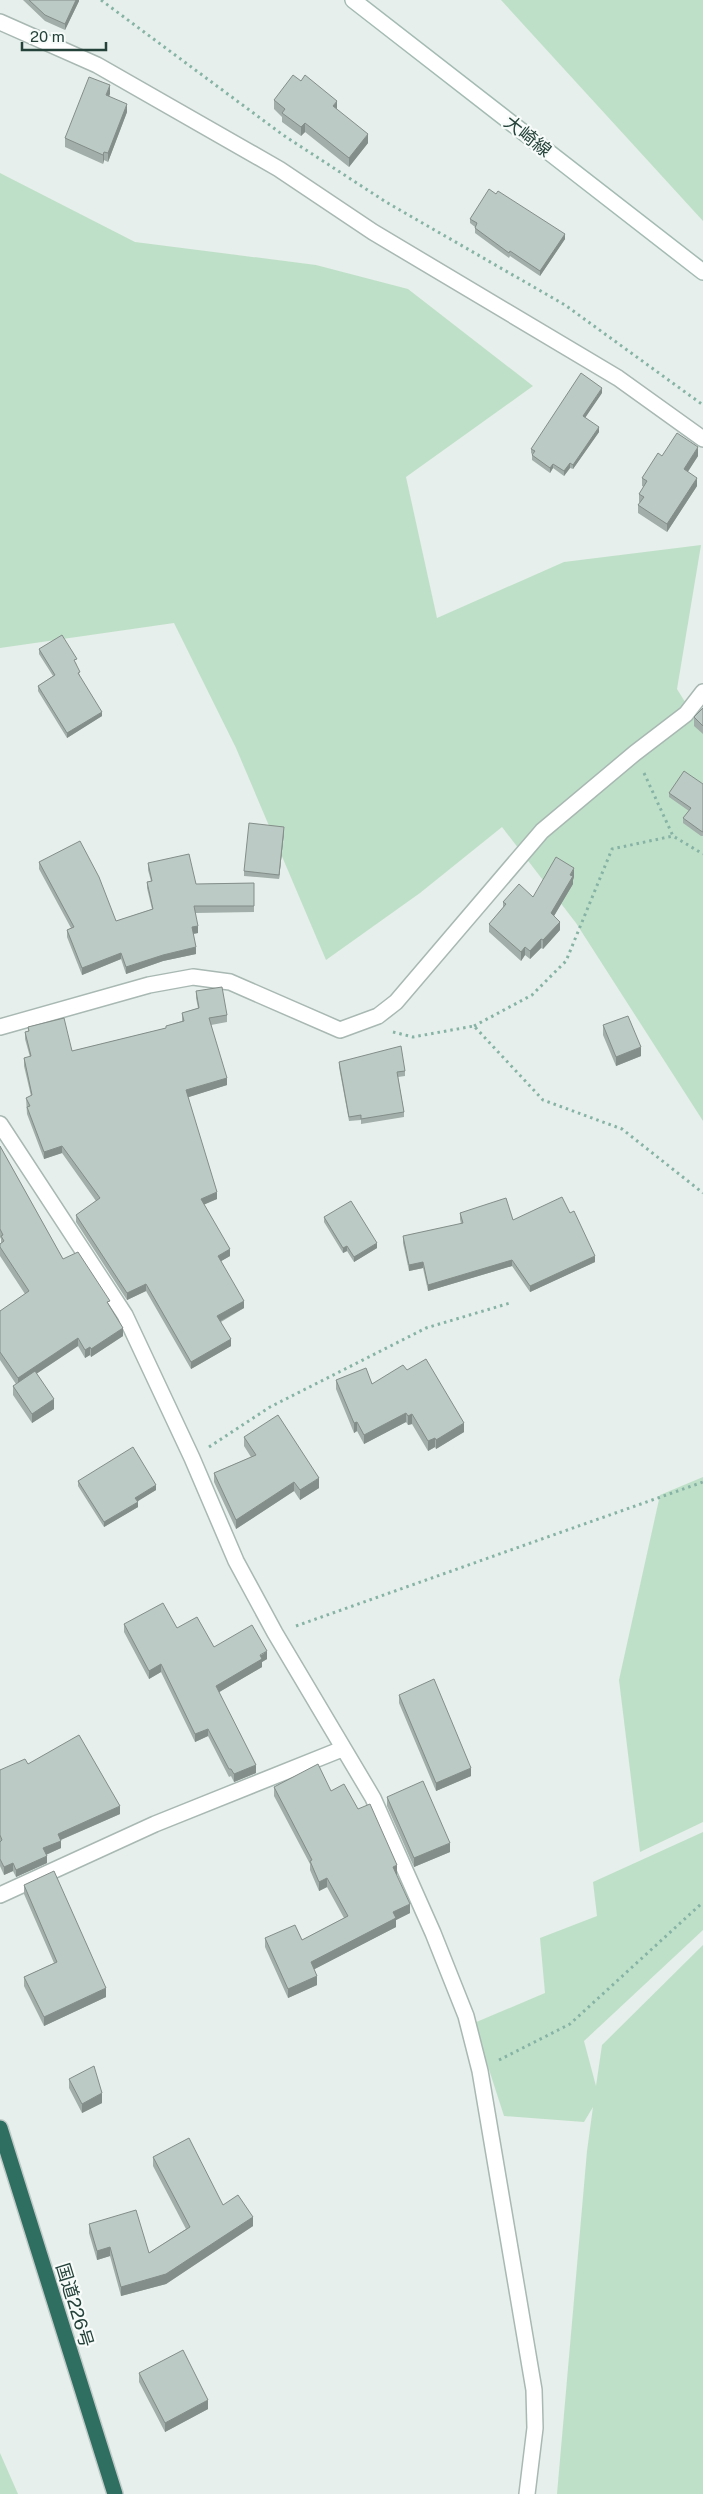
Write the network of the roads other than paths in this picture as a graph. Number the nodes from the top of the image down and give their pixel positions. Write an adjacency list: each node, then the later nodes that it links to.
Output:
1 (353, 0): 3 (street, 大崎線)
2 (0, 22): 4 (street)
3 (703, 272)
4 (703, 439)
5 (703, 692): 6 (street)
6 (0, 1027)
7 (0, 1124): 8 (street)
8 (342, 1749): 9 (street); 12 (street)
9 (0, 1896)
10 (0, 2128): 11 (highway, 国道226号)
11 (115, 2494)
12 (527, 2494)

